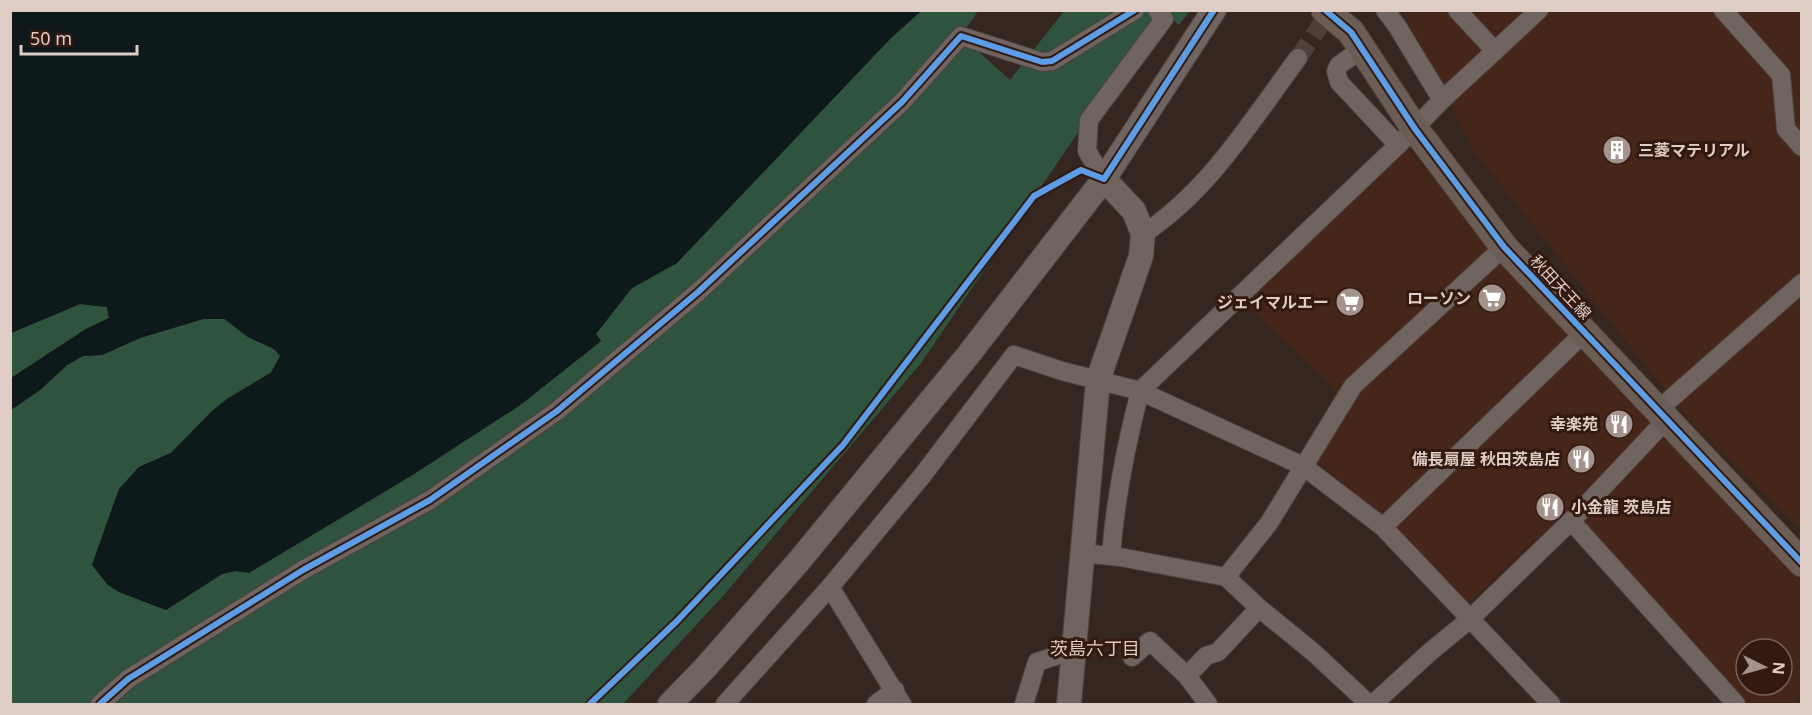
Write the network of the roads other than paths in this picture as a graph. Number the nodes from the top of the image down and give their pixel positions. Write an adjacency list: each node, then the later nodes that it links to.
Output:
1 (1135, 10): 37 (street)
2 (1157, 10): 15 (street)
3 (1214, 10): 15 (street)
4 (1325, 10): 9 (main road, 秋田天王線)
5 (1385, 10): 12 (street)
6 (1457, 10): 10 (street)
7 (1539, 10): 10 (street)
8 (1723, 10): 14 (street)
9 (1362, 49): 13 (main road, 秋田天王線); 13 (street)
10 (1495, 51): 12 (street)
11 (1298, 58): 16 (street)
12 (1442, 100): 13 (street)
13 (1406, 137): 17 (main road, 秋田天王線); 21 (street)
14 (1802, 147)
15 (1104, 179): 16 (street); 38 (street)
16 (1143, 234): 20 (street)
17 (1504, 246): 19 (main road, 秋田天王線); 23 (street)
18 (1802, 283): 22 (street)
19 (1585, 332): 22 (main road, 秋田天王線); 25 (street)
20 (1098, 380): 21 (street); 26 (street); 30 (street)
21 (1140, 391): 23 (street); 27 (street)
22 (1663, 415): 24 (street); 28 (main road, 秋田天王線)
23 (1303, 466): 25 (street); 29 (street)
24 (1571, 521): 32 (street); 46 (street)
25 (1383, 527): 32 (street)
26 (1082, 553): 27 (street); 33 (street)
27 (1111, 556): 29 (street)
28 (1802, 563)
29 (1226, 577): 31 (street)
30 (830, 587): 36 (street); 39 (street)
31 (1259, 608): 35 (street); 44 (street)
32 (1470, 619): 44 (street); 45 (street)
33 (1074, 650): 41 (street); 42 (street)
34 (1132, 657): 35 (street)
35 (1187, 676): 43 (street)
36 (898, 697): 40 (street)
37 (100, 705)
38 (670, 705)
39 (725, 705)
40 (876, 705)
41 (1024, 705)
42 (1069, 705)
43 (1208, 705)
44 (1371, 705)
45 (1551, 705)
46 (1736, 705)

